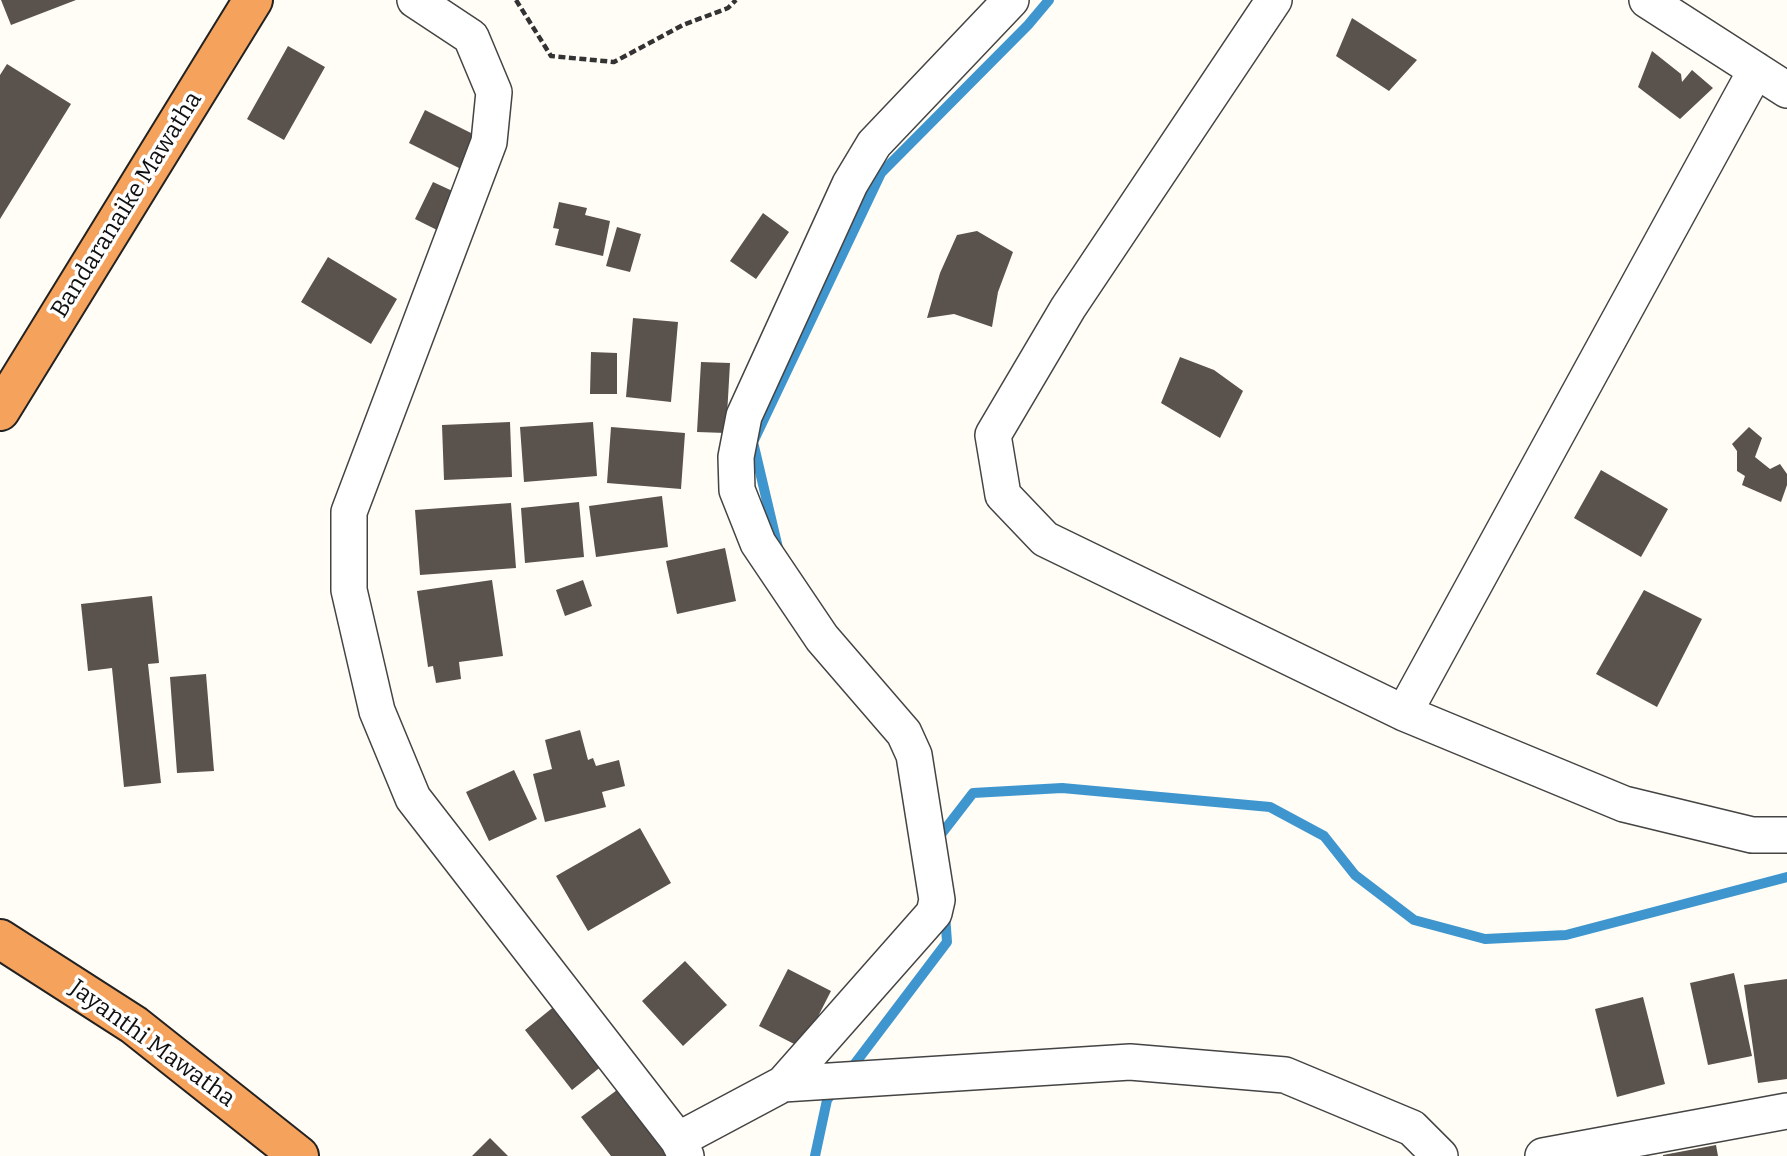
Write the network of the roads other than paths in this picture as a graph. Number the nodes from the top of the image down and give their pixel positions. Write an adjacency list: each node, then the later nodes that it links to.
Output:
1 (253, 0): 8 (highway, Bandaranaike Mawatha)
2 (415, 0): 14 (street)
3 (1010, 0): 12 (street)
4 (1274, 0): 9 (street)
5 (1647, 0): 6 (street)
6 (1756, 70): 7 (street); 9 (street)
7 (1787, 90)
8 (0, 411)
9 (1404, 713): 10 (street)
10 (1787, 835)
11 (0, 939): 15 (highway, Jayanthi Mawatha)
12 (783, 1084): 14 (street); 16 (street)
13 (1787, 1111): 17 (street)
14 (682, 1148)
15 (299, 1156)
16 (1440, 1156)
17 (1543, 1156)

